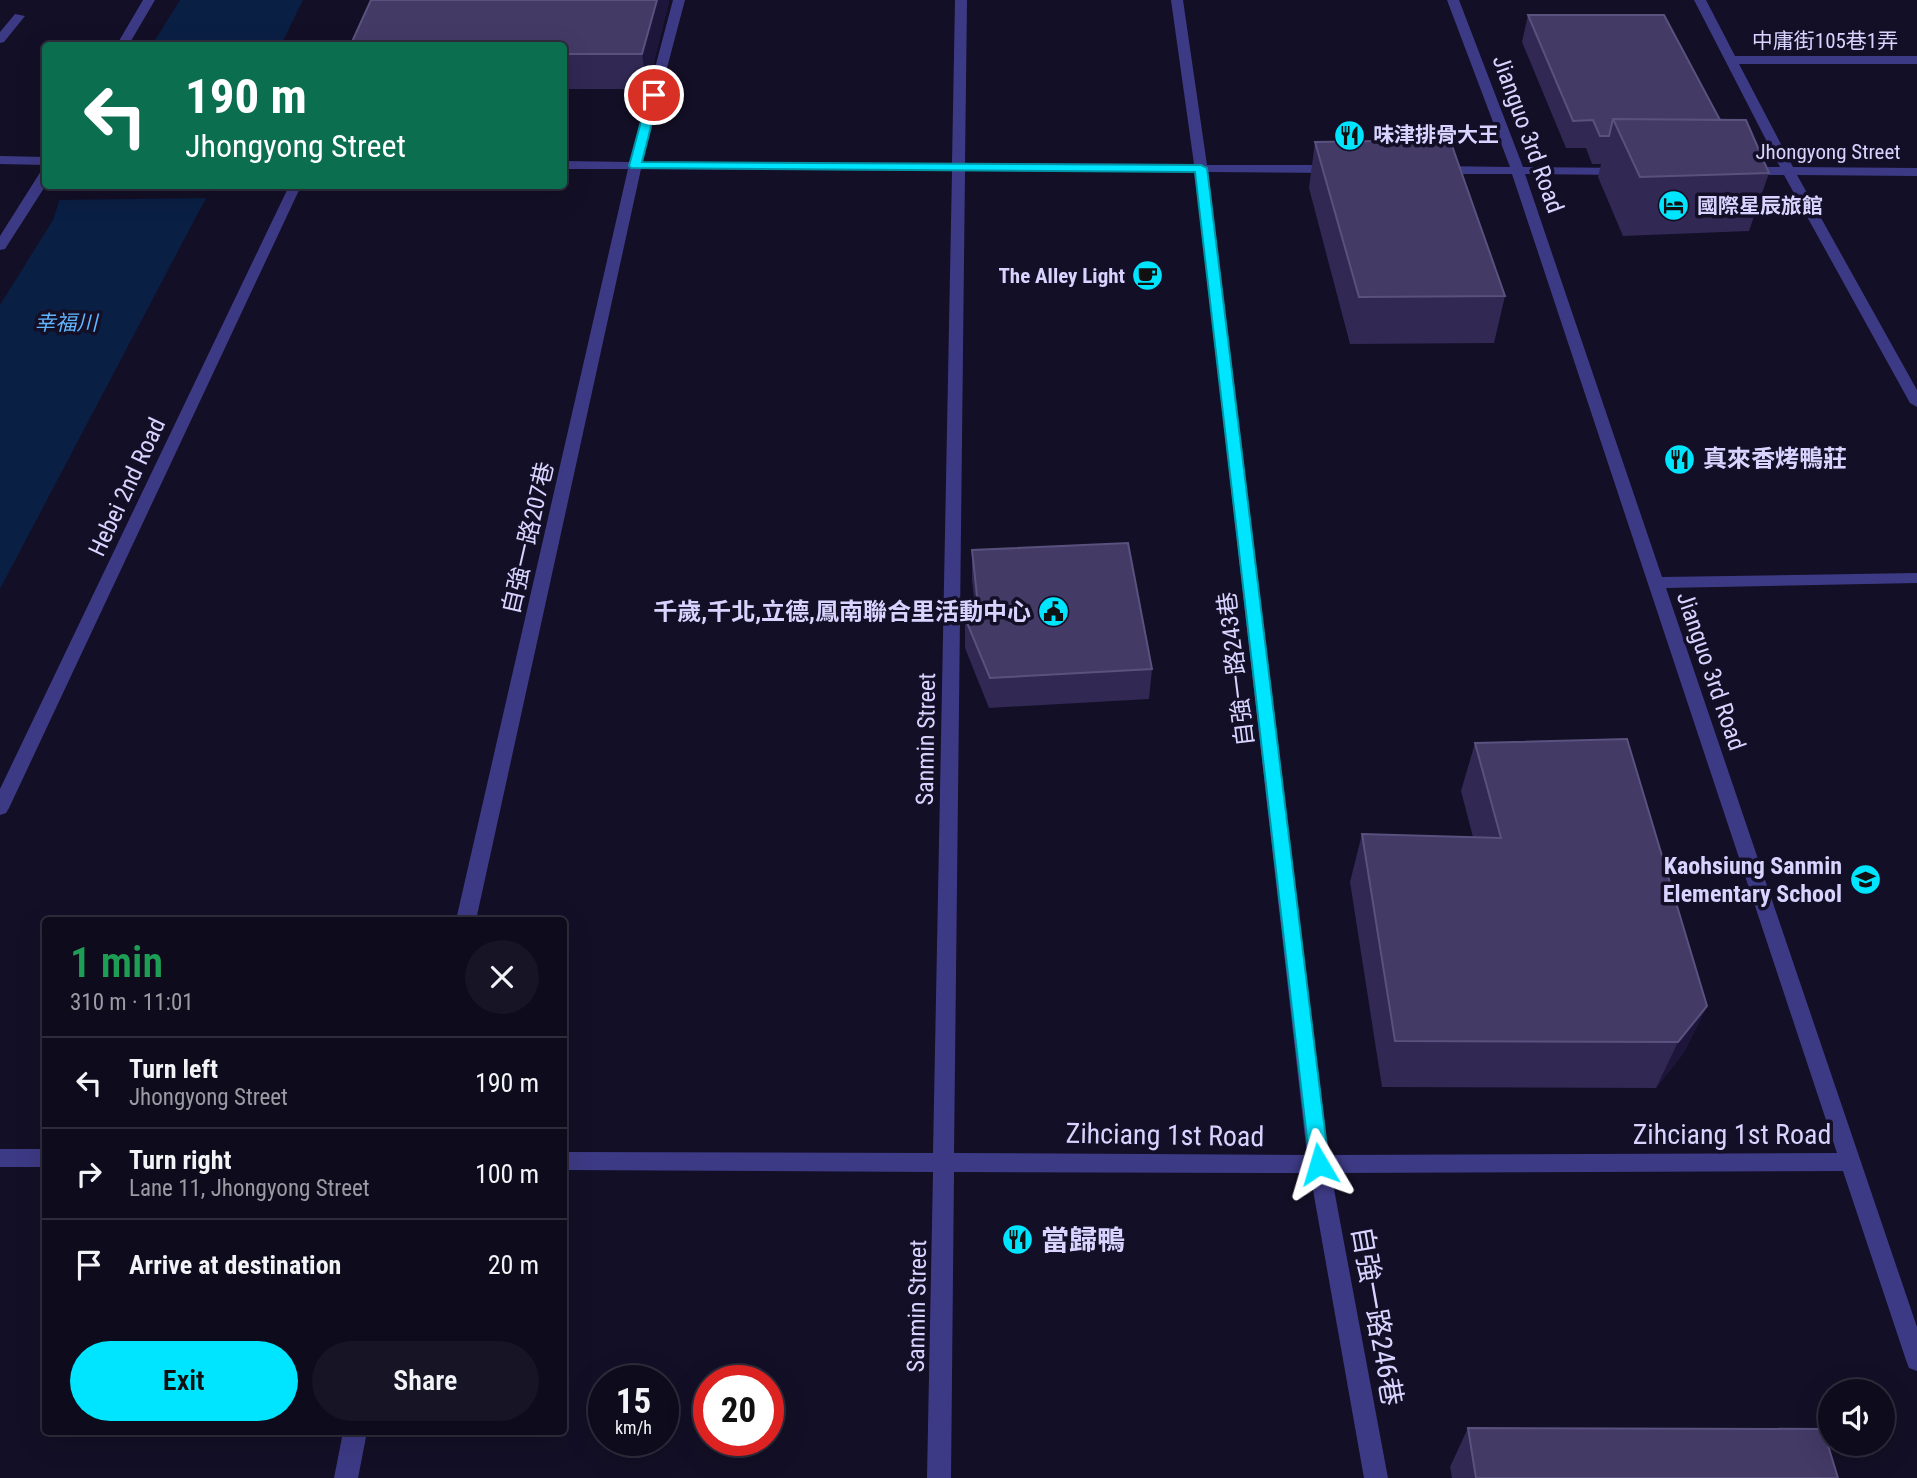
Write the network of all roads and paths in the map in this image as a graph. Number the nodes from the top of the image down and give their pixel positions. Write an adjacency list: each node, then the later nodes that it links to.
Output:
1 (149, 0): 9 (street)
2 (679, 0): 15 (street, 自強一路207巷)
3 (961, 0): 16 (street, Sanmin Street)
4 (1177, 0): 17 (street, 自強一路243巷)
5 (1453, 0): 20 (street, Jianguo 3rd Road)
6 (1700, 0): 10 (street)
7 (19, 16): 8 (street)
8 (0, 40)
9 (124, 42)
10 (1733, 60): 11 (street, 中庸街105巷1弄); 23 (street)
11 (1917, 60)
12 (0, 160): 13 (street)
13 (42, 160)
14 (567, 165): 15 (street)
15 (635, 166): 16 (street); 32 (street, 自強一路207巷)
16 (959, 167): 17 (street); 36 (street, Sanmin Street)
17 (1201, 168): 18 (street); 38 (street, 自強一路243巷)
18 (1347, 169)
19 (1426, 170): 20 (street)
20 (1516, 170): 21 (street); 30 (street, Jianguo 3rd Road)
21 (1634, 171)
22 (1732, 171): 23 (street, Jhongyong Street)
23 (1788, 171): 24 (street, Jhongyong Street); 28 (street)
24 (1917, 172)
25 (42, 180): 27 (street)
26 (294, 189): 31 (street, Hebei 2nd Road)
27 (0, 246)
28 (1917, 403)
29 (1917, 578): 30 (street)
30 (1656, 583): 37 (street, Jianguo 3rd Road)
31 (0, 808)
32 (467, 917)
33 (0, 1158): 34 (street)
34 (42, 1158)
35 (567, 1161): 36 (street, Zihciang 1st Road)
36 (944, 1161): 38 (street, Zihciang 1st Road); 42 (street, Sanmin Street)
37 (1851, 1162): 38 (street, Zihciang 1st Road); 39 (street, Jianguo 3rd Road)
38 (1319, 1164): 43 (street, 自強一路246巷)
39 (1917, 1360)
40 (354, 1435): 41 (street)
41 (346, 1478)
42 (939, 1478)
43 (1376, 1478)

